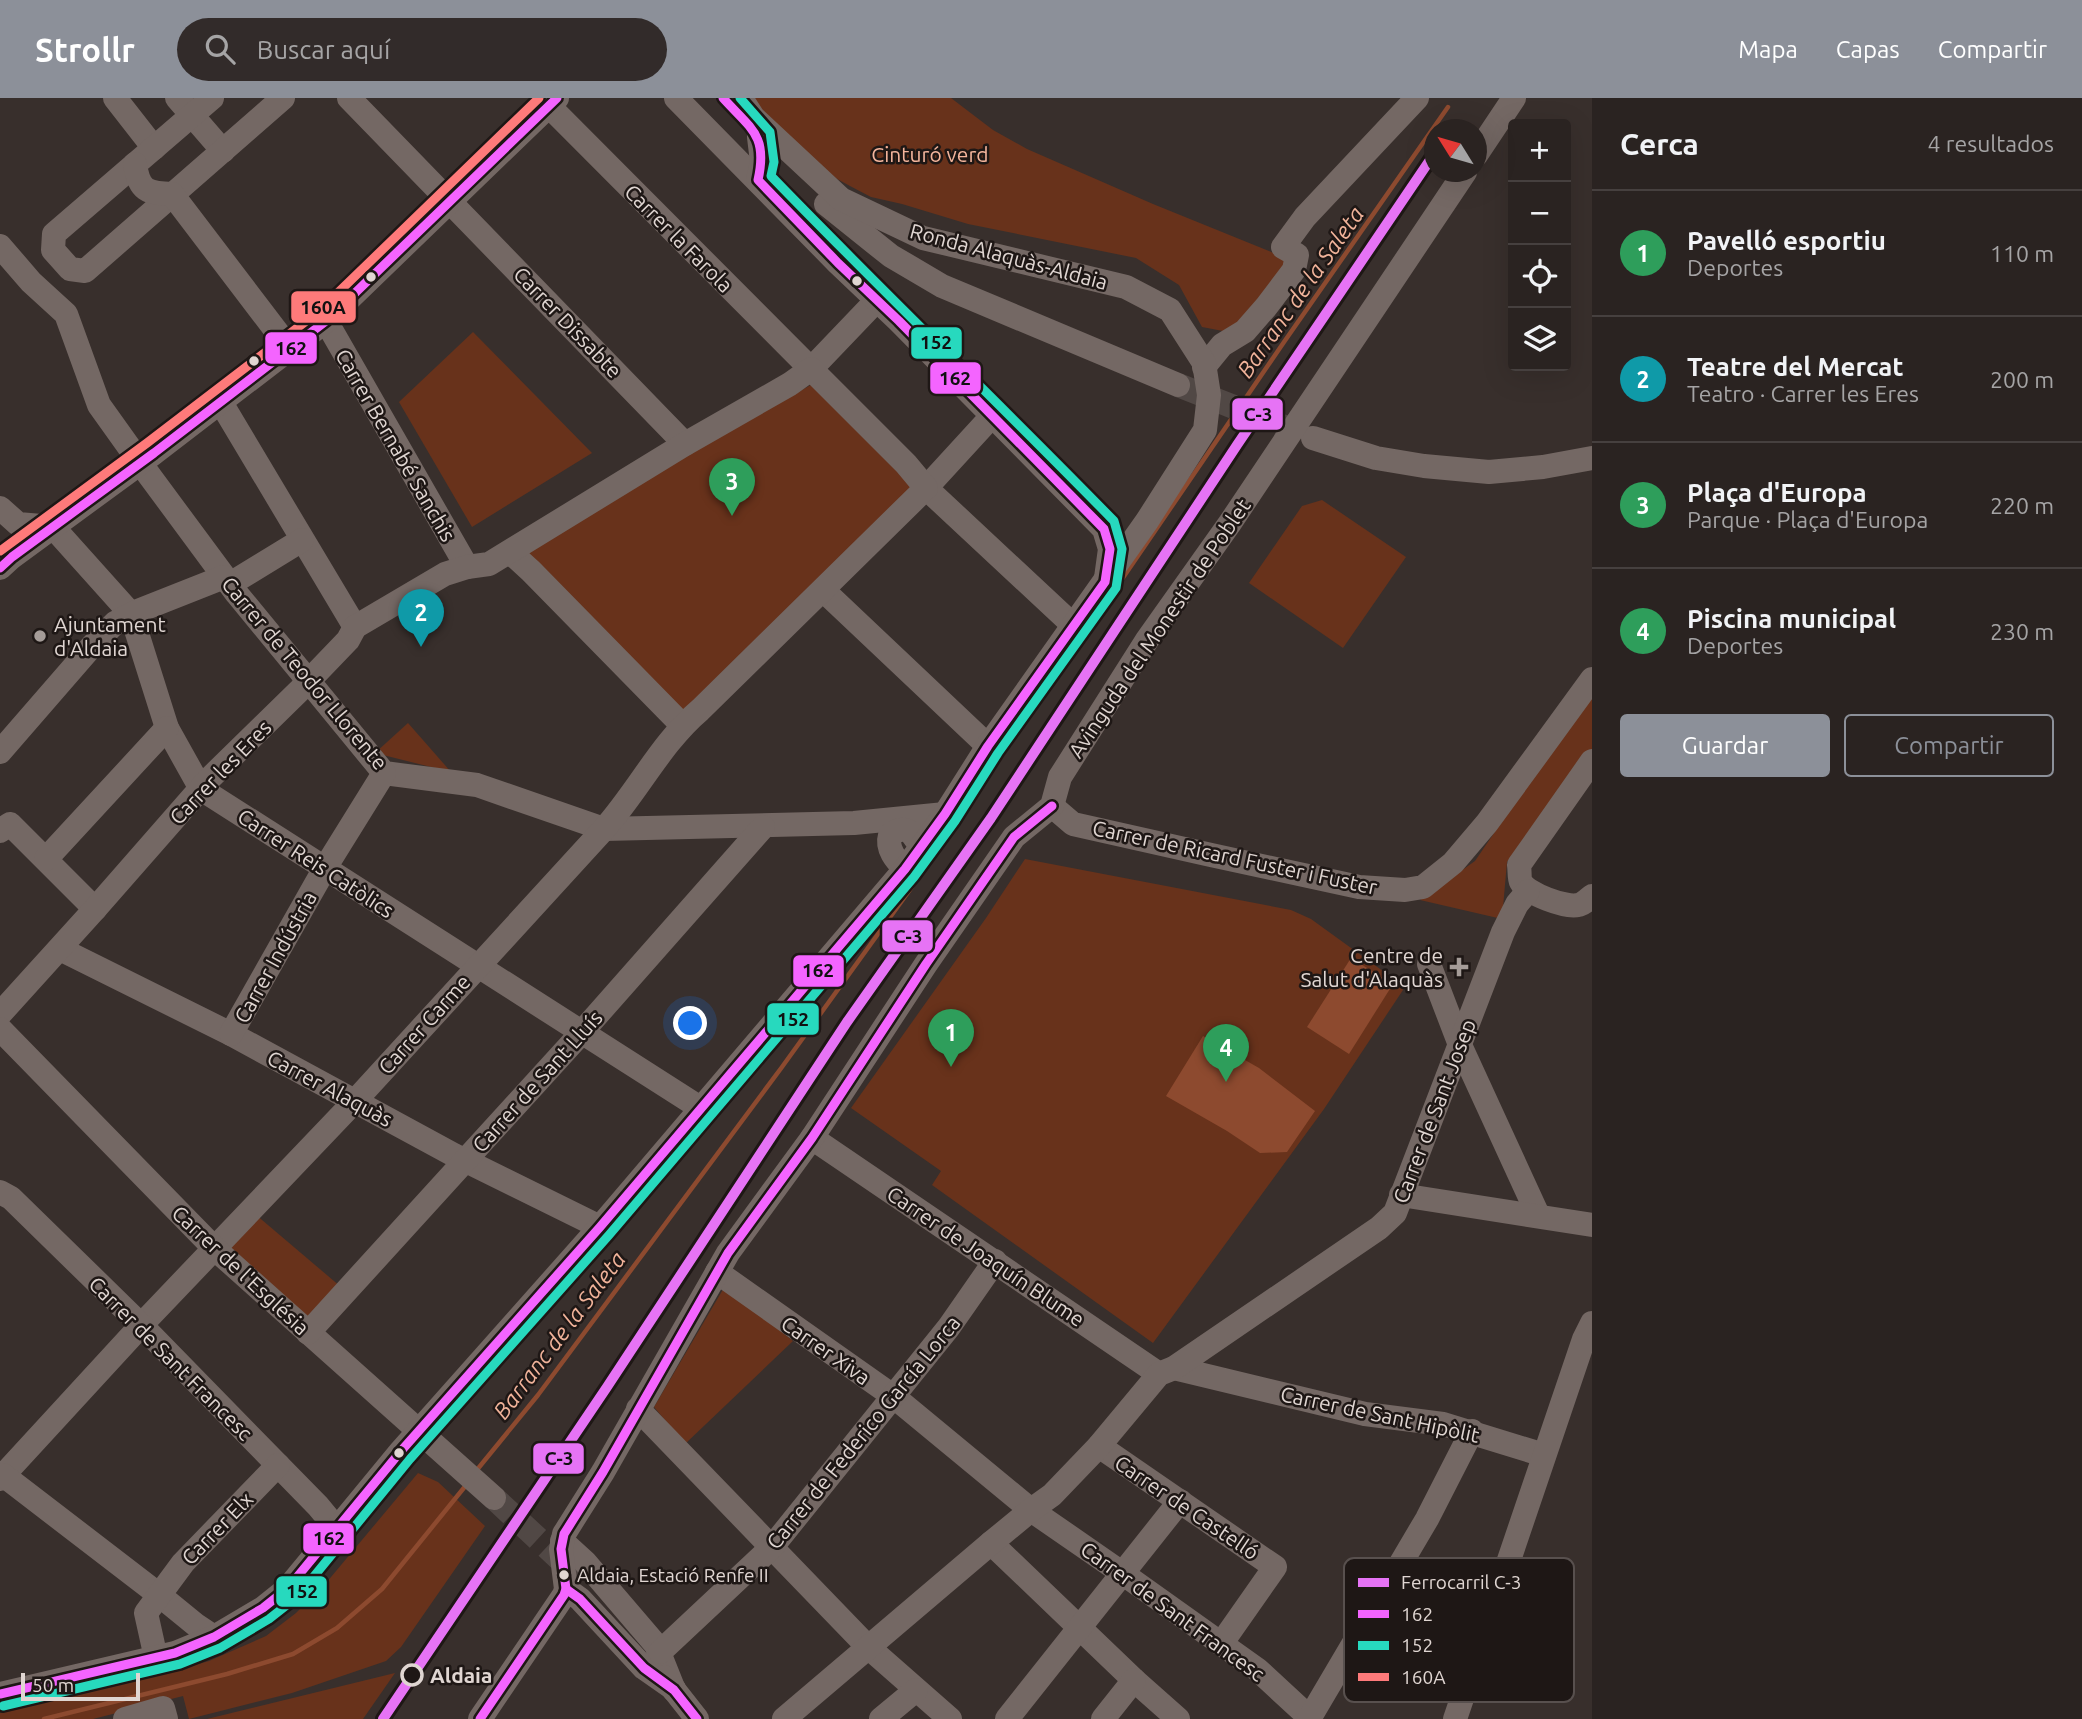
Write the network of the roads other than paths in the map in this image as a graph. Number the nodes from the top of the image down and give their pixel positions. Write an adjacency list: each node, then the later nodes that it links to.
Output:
1 (115, 98): 16 (street)
2 (212, 98): 12 (street)
3 (283, 98): 15 (street)
4 (349, 98): 20 (street, Carrer Dissabte)
5 (576, 98): 11 (street)
6 (676, 98): 17 (street)
7 (723, 98): 13 (street, Ronda Alaquàs-Aldaia)
8 (734, 98): 13 (street, Ronda Alaquàs-Aldaia)
9 (1417, 98): 25 (street)
10 (1514, 98): 14 (street)
11 (550, 100): 20 (street); 28 (street, Carrer la Farola)
12 (185, 107): 15 (street); 16 (street)
13 (748, 119): 17 (street, Ronda Alaquàs-Aldaia); 24 (street, Ronda Alaquàs-Aldaia); 29 (street, Ronda Alaquàs-Aldaia)
14 (1487, 138)
15 (223, 151): 19 (street)
16 (144, 156): 19 (street); 19 (street)
17 (758, 180): 22 (street)
18 (1458, 182): 60 (street, Avinguda del Monestir de Poblet)
19 (172, 194): 26 (street)
20 (451, 202): 23 (street); 33 (street, Carrer Dissabte)
21 (0, 246): 35 (street, Carrer de Teodor Llorente)
22 (877, 300): 28 (street, Carrer les Eres); 31 (street)
23 (326, 321): 26 (street); 43 (street, Carrer Bernabé Sanchis)
24 (1179, 324): 25 (street); 27 (street, Ronda Alaquàs-Aldaia)
25 (1234, 338): 27 (street)
26 (290, 349): 30 (street)
27 (1204, 367): 38 (street)
28 (811, 369): 33 (street, Carrer les Eres); 36 (street, Carrer la Farola)
29 (1178, 385)
30 (220, 401): 35 (street); 41 (street)
31 (992, 416): 36 (street, Carrer Carme); 40 (street)
32 (1313, 438): 34 (street)
33 (685, 443): 42 (street, Carrer les Eres)
34 (1592, 458)
35 (141, 462): 39 (street); 45 (street, Carrer de Teodor Llorente)
36 (926, 488): 47 (street, Carrer Carme); 49 (street, Carrer la Farola)
37 (9, 516): 39 (street); 44 (street)
38 (1147, 521): 40 (street); 46 (street)
39 (53, 527): 44 (street); 48 (street, Carrer Reis Catòlics)
40 (1104, 529): 46 (street)
41 (302, 540): 45 (street); 50 (street)
42 (510, 551): 43 (street, Carrer les Eres); 53 (street)
43 (467, 567): 50 (street, Carrer les Eres)
44 (0, 568)
45 (227, 581): 48 (street); 51 (street, Carrer de Teodor Llorente)
46 (1105, 582): 49 (street)
47 (822, 590): 53 (street, Carrer Carme); 55 (street)
48 (131, 614): 54 (street, Carrer Reis Catòlics); 56 (street)
49 (1074, 626): 55 (street)
50 (355, 627): 51 (street, Carrer les Eres)
51 (308, 680): 58 (street, Carrer de Teodor Llorente); 59 (street, Carrer les Eres)
52 (1592, 680): 60 (street, Carrer de Ricard Fuster i Fuster)
53 (682, 725): 63 (street, Carrer Carme)
54 (167, 727): 59 (street, Carrer Reis Catòlics); 66 (street)
55 (988, 746): 61 (street)
56 (0, 752)
57 (1592, 761): 68 (street)
58 (384, 773): 63 (street, Carrer de Teodor Llorente); 67 (street, Carrer Indústria)
59 (201, 789): 67 (street, Carrer Reis Catòlics); 70 (street, Carrer les Eres)
60 (1052, 806): 81 (street)
61 (945, 814): 65 (street); 65 (street)
62 (763, 827): 63 (street, Carrer de Teodor Llorente); 65 (street, Carrer de Teodor Llorente); 76 (street, Carrer de Sant Lluís)
63 (604, 829): 73 (street, Carrer Carme)
64 (0, 831): 66 (street)
65 (902, 842): 80 (street)
66 (46, 859): 70 (street)
67 (325, 868): 73 (street, Carrer Reis Catòlics); 77 (street, Carrer Indústria)
68 (1528, 891): 69 (street); 78 (street, Carrer de Sant Josep)
69 (1592, 896)
70 (95, 909): 71 (street, Carrer les Eres)
71 (60, 949): 74 (street, Carrer les Eres); 77 (street, Carrer Alaquàs)
72 (1429, 964): 78 (street)
73 (478, 965): 76 (street, Carrer Reis Catòlics); 79 (street, Carrer Carme)
74 (0, 1014)
75 (0, 1029): 88 (street, Carrer de l'Església)
76 (583, 1031): 80 (street, Carrer Reis Catòlics); 82 (street, Carrer de Sant Lluís)
77 (231, 1034): 79 (street, Carrer Alaquàs)
78 (1460, 1045): 83 (street, Carrer de Sant Josep); 85 (street)
79 (355, 1101): 82 (street, Carrer Alaquàs); 88 (street, Carrer Carme)
80 (702, 1109): 87 (street)
81 (812, 1138): 89 (street, Carrer de Joaquín Blume); 90 (street)
82 (465, 1160): 87 (street, Carrer Alaquàs); 93 (street, Carrer de Sant Lluís)
83 (1401, 1195): 85 (street); 94 (street, Carrer de Sant Josep)
84 (4, 1201): 92 (street, Carrer de Sant Francesc)
85 (1538, 1215): 86 (street)
86 (1592, 1226)
87 (600, 1227): 98 (street)
88 (215, 1249): 92 (street, Carrer Carme); 93 (street, Carrer de l'Església)
89 (995, 1261): 94 (street, Carrer de Joaquín Blume); 95 (street, Carrer de Federico García Lorca)
90 (717, 1272): 95 (street, Carrer Xiva); 96 (street)
91 (1592, 1324): 100 (street)
92 (141, 1325): 101 (street, Carrer de Sant Francesc); 102 (street, Carrer Carme)
93 (308, 1333): 98 (street, Carrer de l'Església)
94 (1166, 1371): 97 (street, Carrer de Sant Hipòlit); 99 (street, Carrer de Sant Josep)
95 (893, 1396): 105 (street, Carrer Xiva); 109 (street, Carrer de Federico García Lorca)
96 (638, 1409): 107 (street); 109 (street)
97 (1472, 1431): 100 (street, Carrer de Sant Hipòlit); 110 (street)
98 (427, 1437): 103 (street, Carrer de l'Església); 106 (street)
99 (1099, 1446): 104 (street, Carrer de Castelló); 105 (street, Carrer de Sant Josep)
100 (1544, 1455): 111 (street)
101 (278, 1465): 106 (street, Carrer de Sant Francesc); 114 (street, Carrer Elx)
102 (2, 1477): 114 (street)
103 (494, 1498)
104 (1180, 1501): 112 (street); 117 (street, Carrer de Castelló)
105 (1031, 1510): 108 (street, Carrer de Sant Josep); 112 (street, Carrer de Sant Francesc)
106 (337, 1529): 116 (street)
107 (562, 1541): 113 (street); 119 (street)
108 (991, 1543): 115 (street); 118 (street, Carrer de Sant Josep)
109 (772, 1547): 118 (street); 119 (street, Carrer de Federico García Lorca)
110 (1404, 1558)
111 (1509, 1558)
112 (1122, 1573): 115 (street); 117 (street, Carrer de Sant Francesc)
113 (573, 1584): 124 (street); 129 (street)
114 (159, 1594): 116 (street); 120 (street, Carrer Elx)
115 (1079, 1628): 122 (street); 134 (street)
116 (214, 1637): 120 (street)
117 (1221, 1644): 137 (street, Carrer de Sant Francesc)
118 (868, 1647): 123 (street); 131 (street, Carrer de Sant Josep)
119 (660, 1652): 124 (street)
120 (156, 1658): 125 (street)
121 (1344, 1661): 137 (street)
122 (1134, 1680): 135 (street); 136 (street)
123 (916, 1689): 132 (street); 133 (street)
124 (674, 1690): 130 (street)
125 (0, 1694)
126 (1461, 1702): 138 (street)
127 (164, 1714): 128 (street)
128 (125, 1719)
129 (480, 1719)
130 (697, 1719)
131 (784, 1719)
132 (881, 1719)
133 (950, 1719)
134 (1007, 1719)
135 (1103, 1719)
136 (1178, 1719)
137 (1310, 1719)
138 (1455, 1719)

